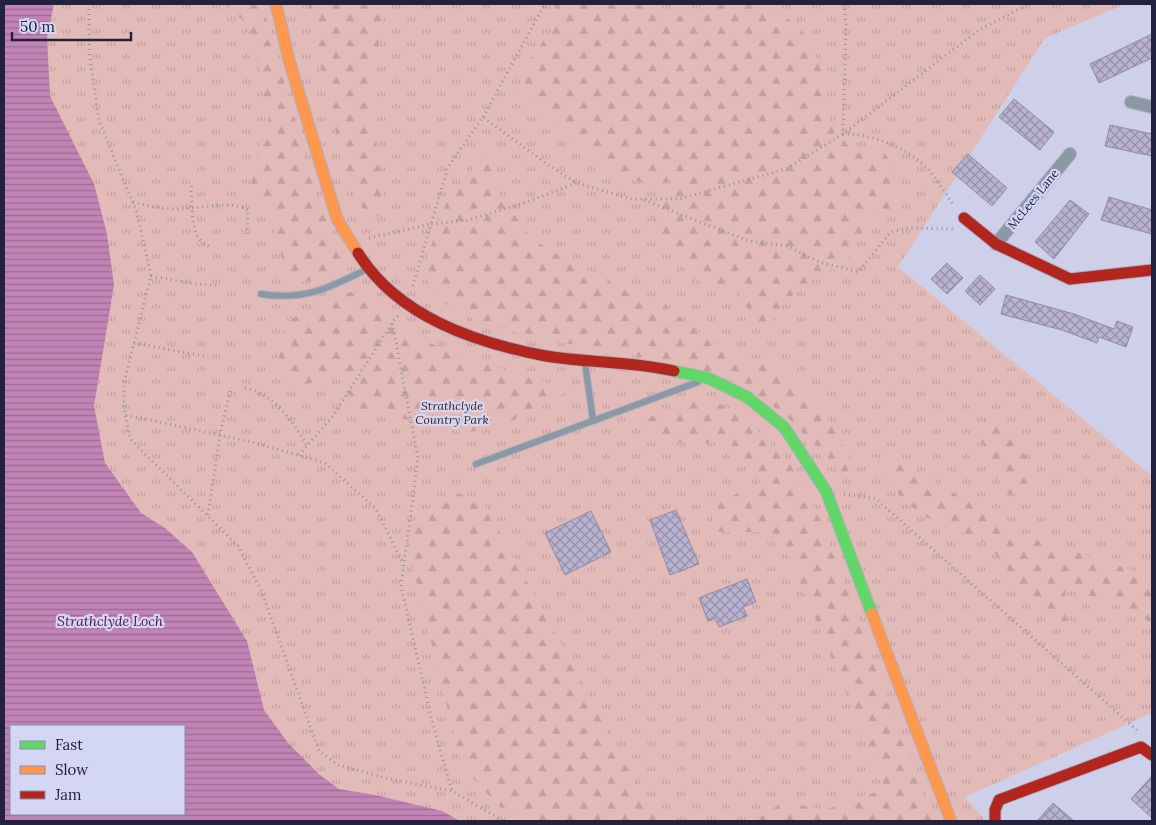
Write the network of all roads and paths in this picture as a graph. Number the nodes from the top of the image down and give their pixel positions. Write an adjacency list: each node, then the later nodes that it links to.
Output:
1 (87, 4): 14 (path)
2 (276, 4): 19 (street)
3 (545, 4): 8 (path)
4 (844, 4): 9 (path)
5 (1029, 4): 9 (path)
6 (1131, 102): 7 (street)
7 (1152, 107)
8 (484, 117): 11 (path); 17 (path)
9 (843, 134): 13 (path); 16 (path)
10 (1070, 154): 20 (street, McLees Lane)
11 (577, 183): 13 (path); 17 (path)
12 (191, 186): 15 (path)
13 (641, 199): 16 (path)
14 (133, 202): 15 (path); 24 (path)
15 (191, 208): 18 (path); 21 (path)
16 (967, 221): 20 (street)
17 (431, 224): 19 (path); 27 (path)
18 (247, 234)
19 (351, 242): 22 (street)
20 (996, 244): 23 (street)
21 (212, 247)
22 (368, 269): 26 (lane); 27 (street)
23 (1152, 270)
24 (151, 276): 25 (path); 29 (path)
25 (217, 285)
26 (261, 294)
27 (408, 305): 28 (path); 31 (street)
28 (392, 322): 38 (path); 43 (path)
29 (134, 343): 30 (path); 35 (path)
30 (208, 357)
31 (584, 359): 32 (street); 36 (lane)
32 (708, 378): 36 (lane); 41 (street)
33 (231, 387): 37 (path)
34 (245, 388): 38 (path)
35 (126, 415): 37 (path); 42 (path)
36 (593, 420): 40 (lane)
37 (220, 435): 39 (path); 42 (path)
38 (307, 446): 39 (path)
39 (299, 455): 43 (path)
40 (476, 464)
41 (826, 491): 44 (path); 49 (street)
42 (208, 516): 46 (path)
43 (404, 564): 46 (path)
44 (1143, 742): 45 (street); 47 (street)
45 (1152, 755)
46 (452, 791): 48 (path)
47 (995, 816)
48 (503, 821)
49 (951, 821)

